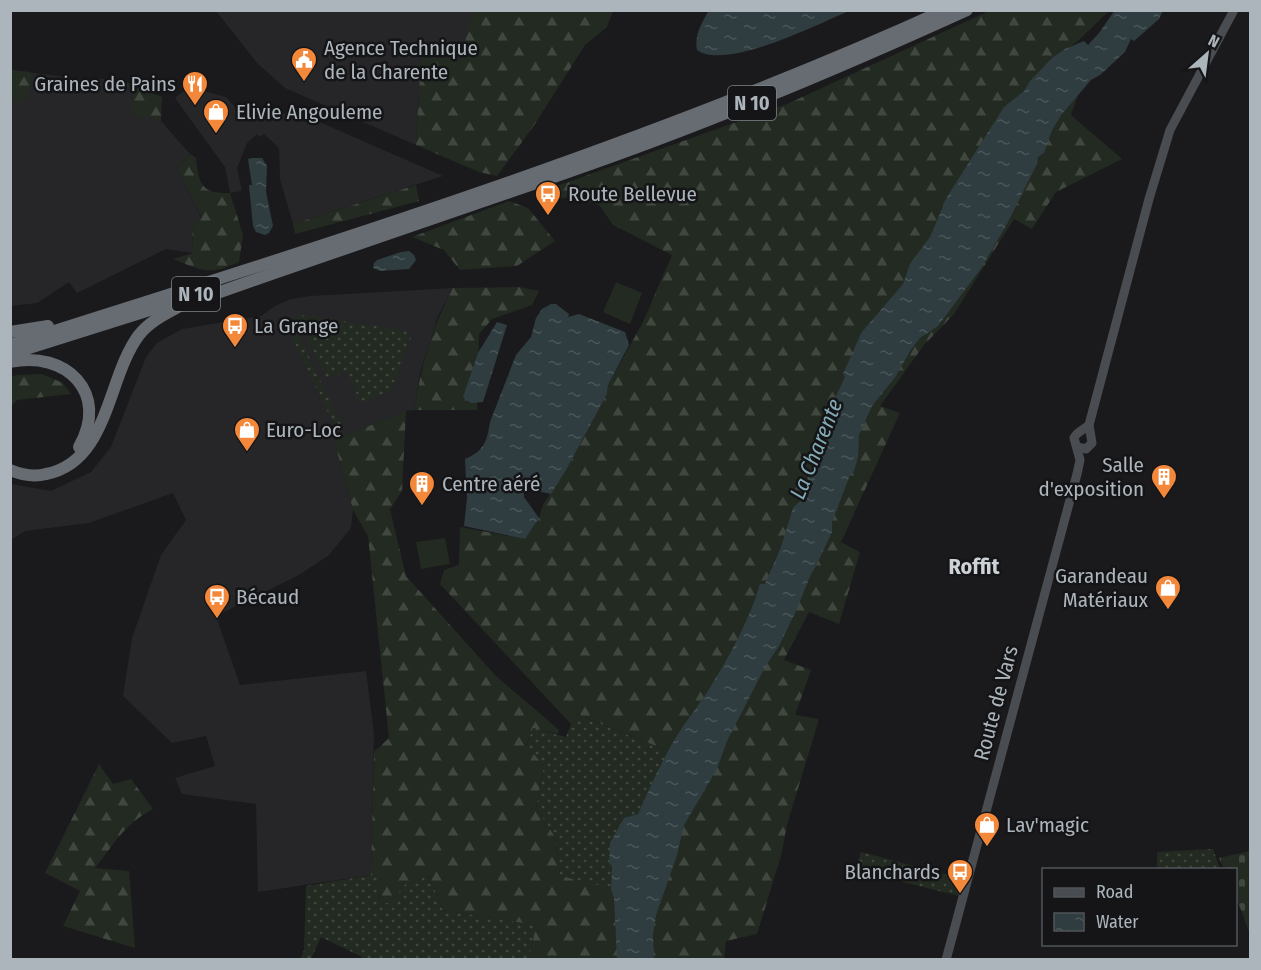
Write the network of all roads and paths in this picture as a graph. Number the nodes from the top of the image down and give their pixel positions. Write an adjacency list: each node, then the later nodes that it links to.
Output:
1 (945, 10): 4 (highway, N 10)
2 (967, 10): 4 (highway, N 10)
3 (1234, 10): 11 (main road)
4 (526, 181): 5 (highway, N 10); 6 (highway, N 10)
5 (382, 235): 9 (highway, N 10); 14 (highway)
6 (173, 292): 7 (highway); 8 (highway, N 10)
7 (10, 332)
8 (10, 345)
9 (10, 354)
10 (10, 362): 13 (highway)
11 (1087, 430): 12 (main road); 12 (main road)
12 (1080, 451): 15 (main road, Route de Vars)
13 (10, 462)
14 (10, 470)
15 (946, 960)

